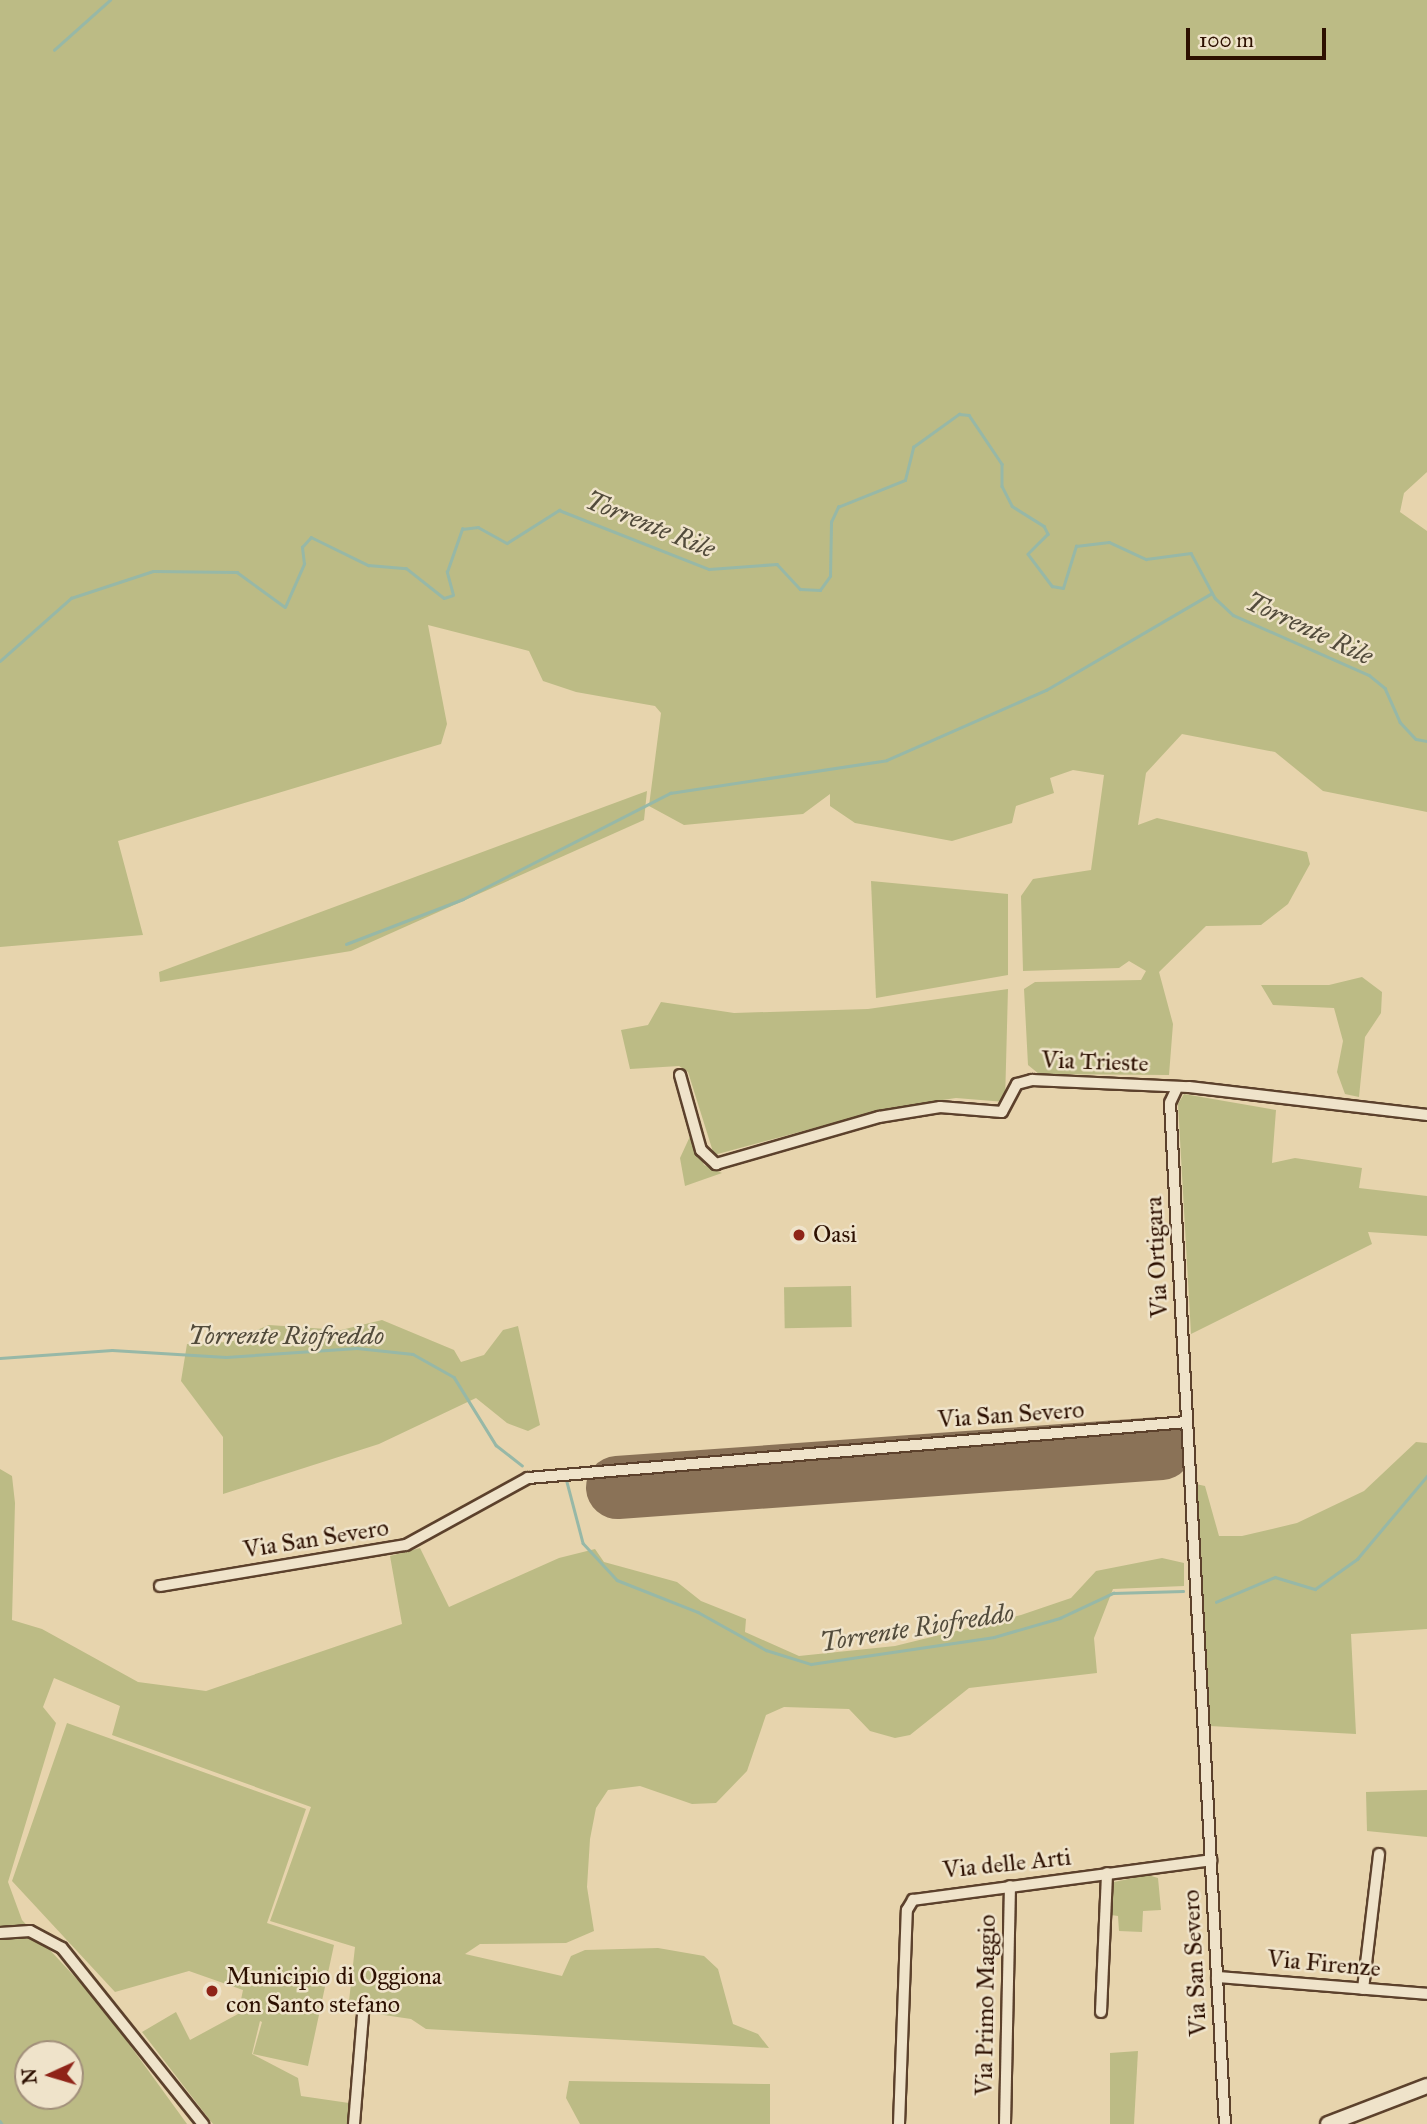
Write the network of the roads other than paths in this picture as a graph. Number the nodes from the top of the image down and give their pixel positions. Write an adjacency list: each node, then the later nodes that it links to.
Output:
1 (680, 1075): 2 (street, Via Trieste)
2 (1176, 1090): 3 (street, Via Trieste); 4 (street, Via Ortigara)
3 (1427, 1115)
4 (1186, 1422): 5 (street, Via San Severo); 7 (street, Via San Severo)
5 (160, 1586)
6 (1378, 1854): 12 (street)
7 (1210, 1860): 8 (street, Via delle Arti); 11 (street, Via San Severo)
8 (1107, 1873): 9 (street, Via delle Arti); 14 (street, Via delle Arti)
9 (1010, 1886): 20 (street, Via delle Arti); 21 (street, Via Primo Maggio)
10 (0, 1933): 18 (street)
11 (1217, 1977): 12 (street, Via Firenze); 22 (street, Via San Severo)
12 (1363, 1989): 13 (street, Via Firenze)
13 (1427, 1994)
14 (1101, 2012)
15 (363, 2014): 19 (street)
16 (1427, 2086): 17 (street)
17 (1355, 2117): 23 (street); 24 (street)
18 (203, 2124)
19 (354, 2124)
20 (899, 2124)
21 (1005, 2124)
22 (1225, 2124)
23 (1328, 2124)
24 (1336, 2124)

